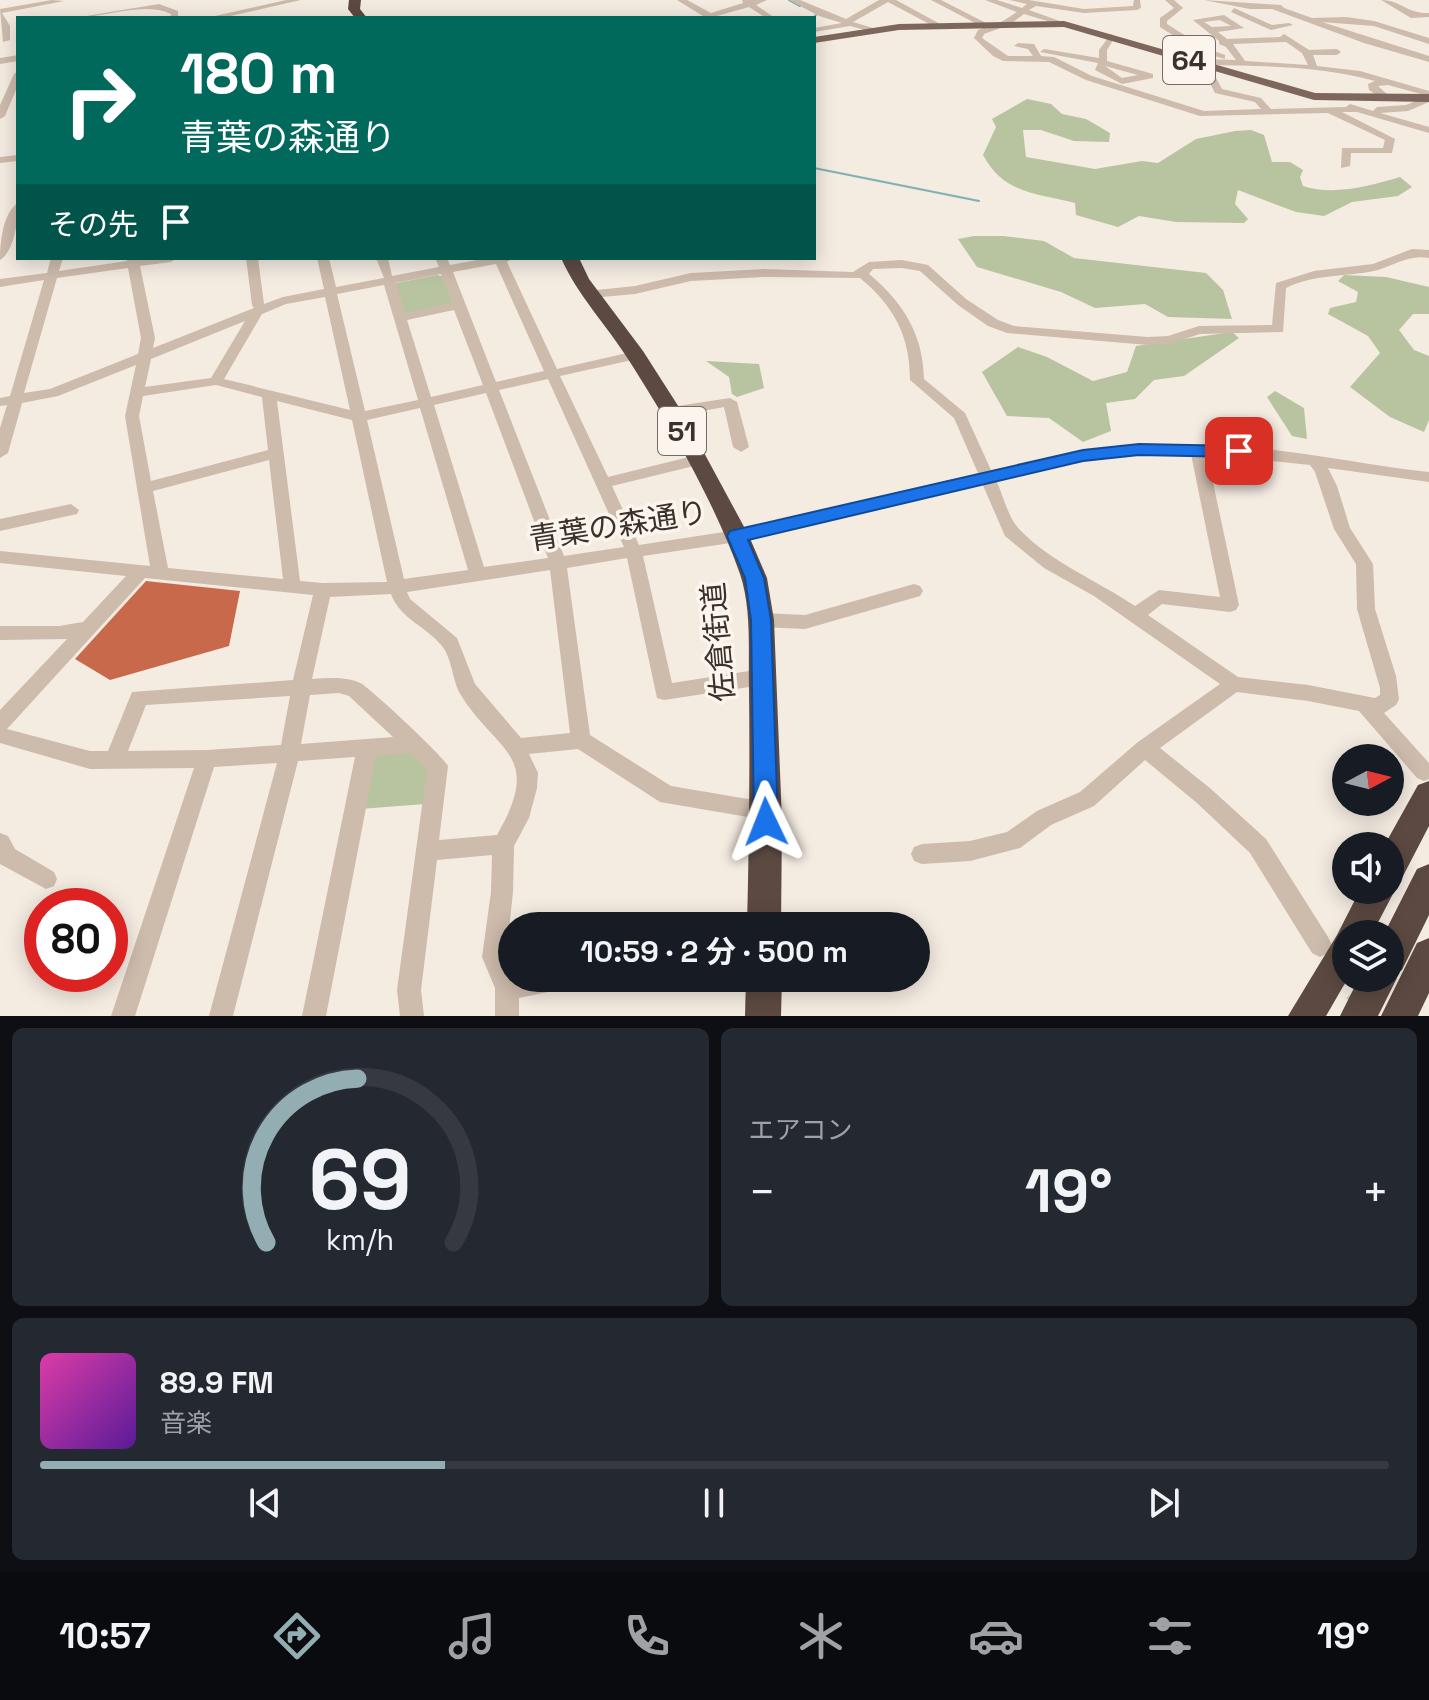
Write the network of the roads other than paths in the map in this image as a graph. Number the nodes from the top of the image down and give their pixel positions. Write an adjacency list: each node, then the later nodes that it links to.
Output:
1 (20, 0): 28 (street)
2 (297, 0): 29 (street)
3 (681, 0): 26 (street)
4 (763, 0): 19 (street)
5 (785, 0): 32 (street)
6 (793, 0): 32 (street)
7 (887, 0): 43 (street); 47 (street)
8 (935, 0): 44 (street)
9 (989, 0): 31 (street)
10 (1014, 0): 24 (street)
11 (1136, 0): 12 (street); 24 (street)
12 (1150, 0)
13 (1169, 0): 64 (street)
14 (1208, 0): 18 (street)
15 (1239, 0): 27 (street)
16 (1385, 0): 34 (street)
17 (233, 1): 29 (street)
18 (1224, 1): 27 (street); 48 (street)
19 (747, 2): 30 (street); 41 (street)
20 (1290, 2): 25 (street)
21 (146, 3): 35 (street); 36 (street)
22 (703, 3): 26 (street)
23 (59, 4): 28 (street)
24 (1033, 4): 31 (street)
25 (1271, 4): 27 (street); 42 (street)
26 (691, 5): 38 (street)
27 (1254, 7): 48 (street)
28 (14, 9): 33 (street)
29 (244, 11): 37 (street)
30 (726, 11): 39 (street); 40 (street)
31 (1019, 11): 45 (street); 46 (street)
32 (819, 12): 43 (street)
33 (0, 13): 49 (street)
34 (1429, 15)
35 (110, 16)
36 (174, 16)
37 (220, 16)
38 (710, 16)
39 (714, 16)
40 (733, 16)
41 (768, 16)
42 (1310, 21): 55 (street); 63 (street)
43 (849, 23): 51 (street); 52 (street)
44 (982, 23): 45 (main road, 64); 47 (main road, 64)
45 (1003, 24): 46 (main road, 64); 69 (street)
46 (1064, 24): 54 (main road, 64)
47 (938, 25): 52 (main road, 64)
48 (1265, 25): 50 (street)
49 (3, 26): 57 (street)
50 (1240, 28): 53 (street); 53 (street); 61 (street)
51 (816, 30)
52 (870, 30): 56 (main road, 64)
53 (1208, 30): 59 (street)
54 (1111, 37): 71 (street); 72 (main road, 64)
55 (1426, 39): 63 (street)
56 (816, 40)
57 (3, 41)
58 (1169, 42): 64 (street)
59 (1222, 42): 60 (street); 70 (street)
60 (1249, 42): 61 (street); 73 (street)
61 (1266, 42): 66 (street)
62 (1018, 46): 67 (street)
63 (1382, 46): 68 (street)
64 (1200, 48): 70 (street)
65 (1337, 52): 66 (street)
66 (1306, 53): 74 (street)
67 (1036, 54): 69 (street); 71 (street); 81 (street)
68 (1429, 59)
69 (1018, 60): 75 (street)
70 (1241, 61): 72 (street); 73 (street)
71 (1103, 62): 77 (street); 77 (street)
72 (1200, 63): 82 (main road, 64); 85 (street)
73 (1265, 63): 74 (street)
74 (1313, 68): 78 (street)
75 (1052, 72)
76 (16, 80): 79 (street)
77 (1122, 81): 81 (street)
78 (1392, 82): 83 (street); 84 (street)
79 (13, 89): 80 (street); 88 (street)
80 (0, 90)
81 (1139, 90): 85 (street)
82 (1314, 96): 83 (main road, 64); 87 (street)
83 (1385, 97): 84 (main road, 64)
84 (1429, 97): 89 (street)
85 (1266, 108): 86 (street)
86 (1331, 110): 87 (street); 92 (street)
87 (1360, 110): 89 (street)
88 (1, 114)
89 (1409, 115): 90 (street); 91 (street)
90 (1429, 121)
91 (1429, 130)
92 (1345, 166)
93 (16, 215): 95 (street)
94 (1429, 254): 106 (street)
95 (0, 256)
96 (56, 260): 107 (street)
97 (252, 260): 113 (street)
98 (324, 260): 110 (street)
99 (383, 260): 108 (street)
100 (466, 260): 105 (street)
101 (492, 260): 105 (street)
102 (504, 260): 117 (street)
103 (571, 260): 111 (highway, 佐倉街道 / 51)
104 (132, 261): 107 (street); 115 (street)
105 (443, 264): 108 (street); 112 (street)
106 (862, 274): 111 (street); 134 (street)
107 (52, 275): 109 (street); 123 (street)
108 (388, 278): 110 (street); 114 (street)
109 (0, 283)
110 (331, 289): 113 (street); 127 (street)
111 (591, 294): 116 (highway, 佐倉街道 / 51)
112 (459, 305): 114 (street); 119 (street)
113 (257, 309): 115 (street); 118 (street)
114 (400, 318): 125 (street)
115 (145, 353): 120 (street); 123 (street)
116 (636, 355): 117 (street); 126 (highway, 佐倉街道 / 51)
117 (553, 375): 119 (street); 136 (street)
118 (216, 381): 120 (street); 121 (street)
119 (491, 389): 125 (street); 143 (street)
120 (137, 393): 137 (street)
121 (269, 394): 127 (street); 131 (street)
122 (0, 395): 123 (street)
123 (17, 396): 124 (street); 130 (street)
124 (0, 402)
125 (427, 403): 127 (street); 146 (street)
126 (671, 412): 128 (street); 132 (highway, 佐倉街道 / 51)
127 (360, 417): 148 (street)
128 (741, 447)
129 (1198, 449): 133 (street, 青葉の森通り); 134 (street, 青葉の森通り); 151 (street)
130 (0, 453)
131 (276, 453): 137 (street); 147 (street)
132 (697, 460): 136 (street); 140 (highway, 佐倉街道 / 51)
133 (1315, 461): 135 (street, 青葉の森通り); 158 (street)
134 (988, 477): 140 (street, 青葉の森通り); 151 (street)
135 (1429, 477)
136 (603, 483): 141 (street)
137 (145, 488): 145 (street)
138 (71, 510): 139 (street)
139 (0, 525)
140 (737, 536): 141 (street, 青葉の森通り); 152 (highway, 佐倉街道 / 51)
141 (634, 551): 143 (street, 青葉の森通り); 155 (street)
142 (0, 557): 144 (street, 青葉の森通り)
143 (558, 563): 146 (street, 青葉の森通り); 161 (street)
144 (141, 571): 145 (street, 青葉の森通り); 153 (street)
145 (160, 573): 147 (street, 青葉の森通り)
146 (478, 575): 148 (street, 青葉の森通り)
147 (292, 587): 149 (street, 青葉の森通り)
148 (397, 588): 149 (street, 青葉の森通り); 163 (street)
149 (323, 590): 157 (street)
150 (914, 591): 152 (street)
151 (1135, 616): 156 (street)
152 (761, 620): 155 (highway, 佐倉街道 / 51)
153 (89, 628): 154 (street); 159 (street)
154 (0, 633)
155 (762, 677): 170 (highway, 佐倉街道 / 51)
156 (1234, 684): 158 (street); 165 (street)
157 (301, 687): 162 (street); 166 (street); 168 (street)
158 (1366, 706): 169 (street)
159 (0, 723)
160 (0, 735): 168 (street)
161 (581, 740): 163 (street); 170 (street)
162 (417, 744): 164 (street); 174 (street)
163 (516, 747): 173 (street)
164 (367, 748): 166 (street); 191 (street)
165 (1145, 748): 175 (street); 182 (street)
166 (290, 752): 167 (street); 190 (street)
167 (207, 759): 168 (street); 189 (street)
168 (115, 760)
169 (1427, 784): 171 (highway)
170 (765, 811): 179 (highway, 佐倉街道 / 51)
171 (1404, 836)
172 (0, 843): 176 (street)
173 (503, 844): 174 (street); 178 (street)
174 (427, 851): 192 (street)
175 (922, 854)
176 (46, 879)
177 (1429, 880): 181 (highway)
178 (500, 912)
179 (764, 912)
180 (498, 924): 185 (street)
181 (1404, 930)
182 (1332, 946)
183 (1332, 950): 195 (highway)
184 (1429, 955): 197 (highway)
185 (498, 967)
186 (507, 992): 193 (street)
187 (764, 992): 194 (highway)
188 (1371, 992): 196 (highway)
189 (123, 1016)
190 (221, 1016)
191 (314, 1016)
192 (412, 1016)
193 (507, 1016)
194 (763, 1016)
195 (1306, 1016)
196 (1358, 1016)
197 (1399, 1016)

